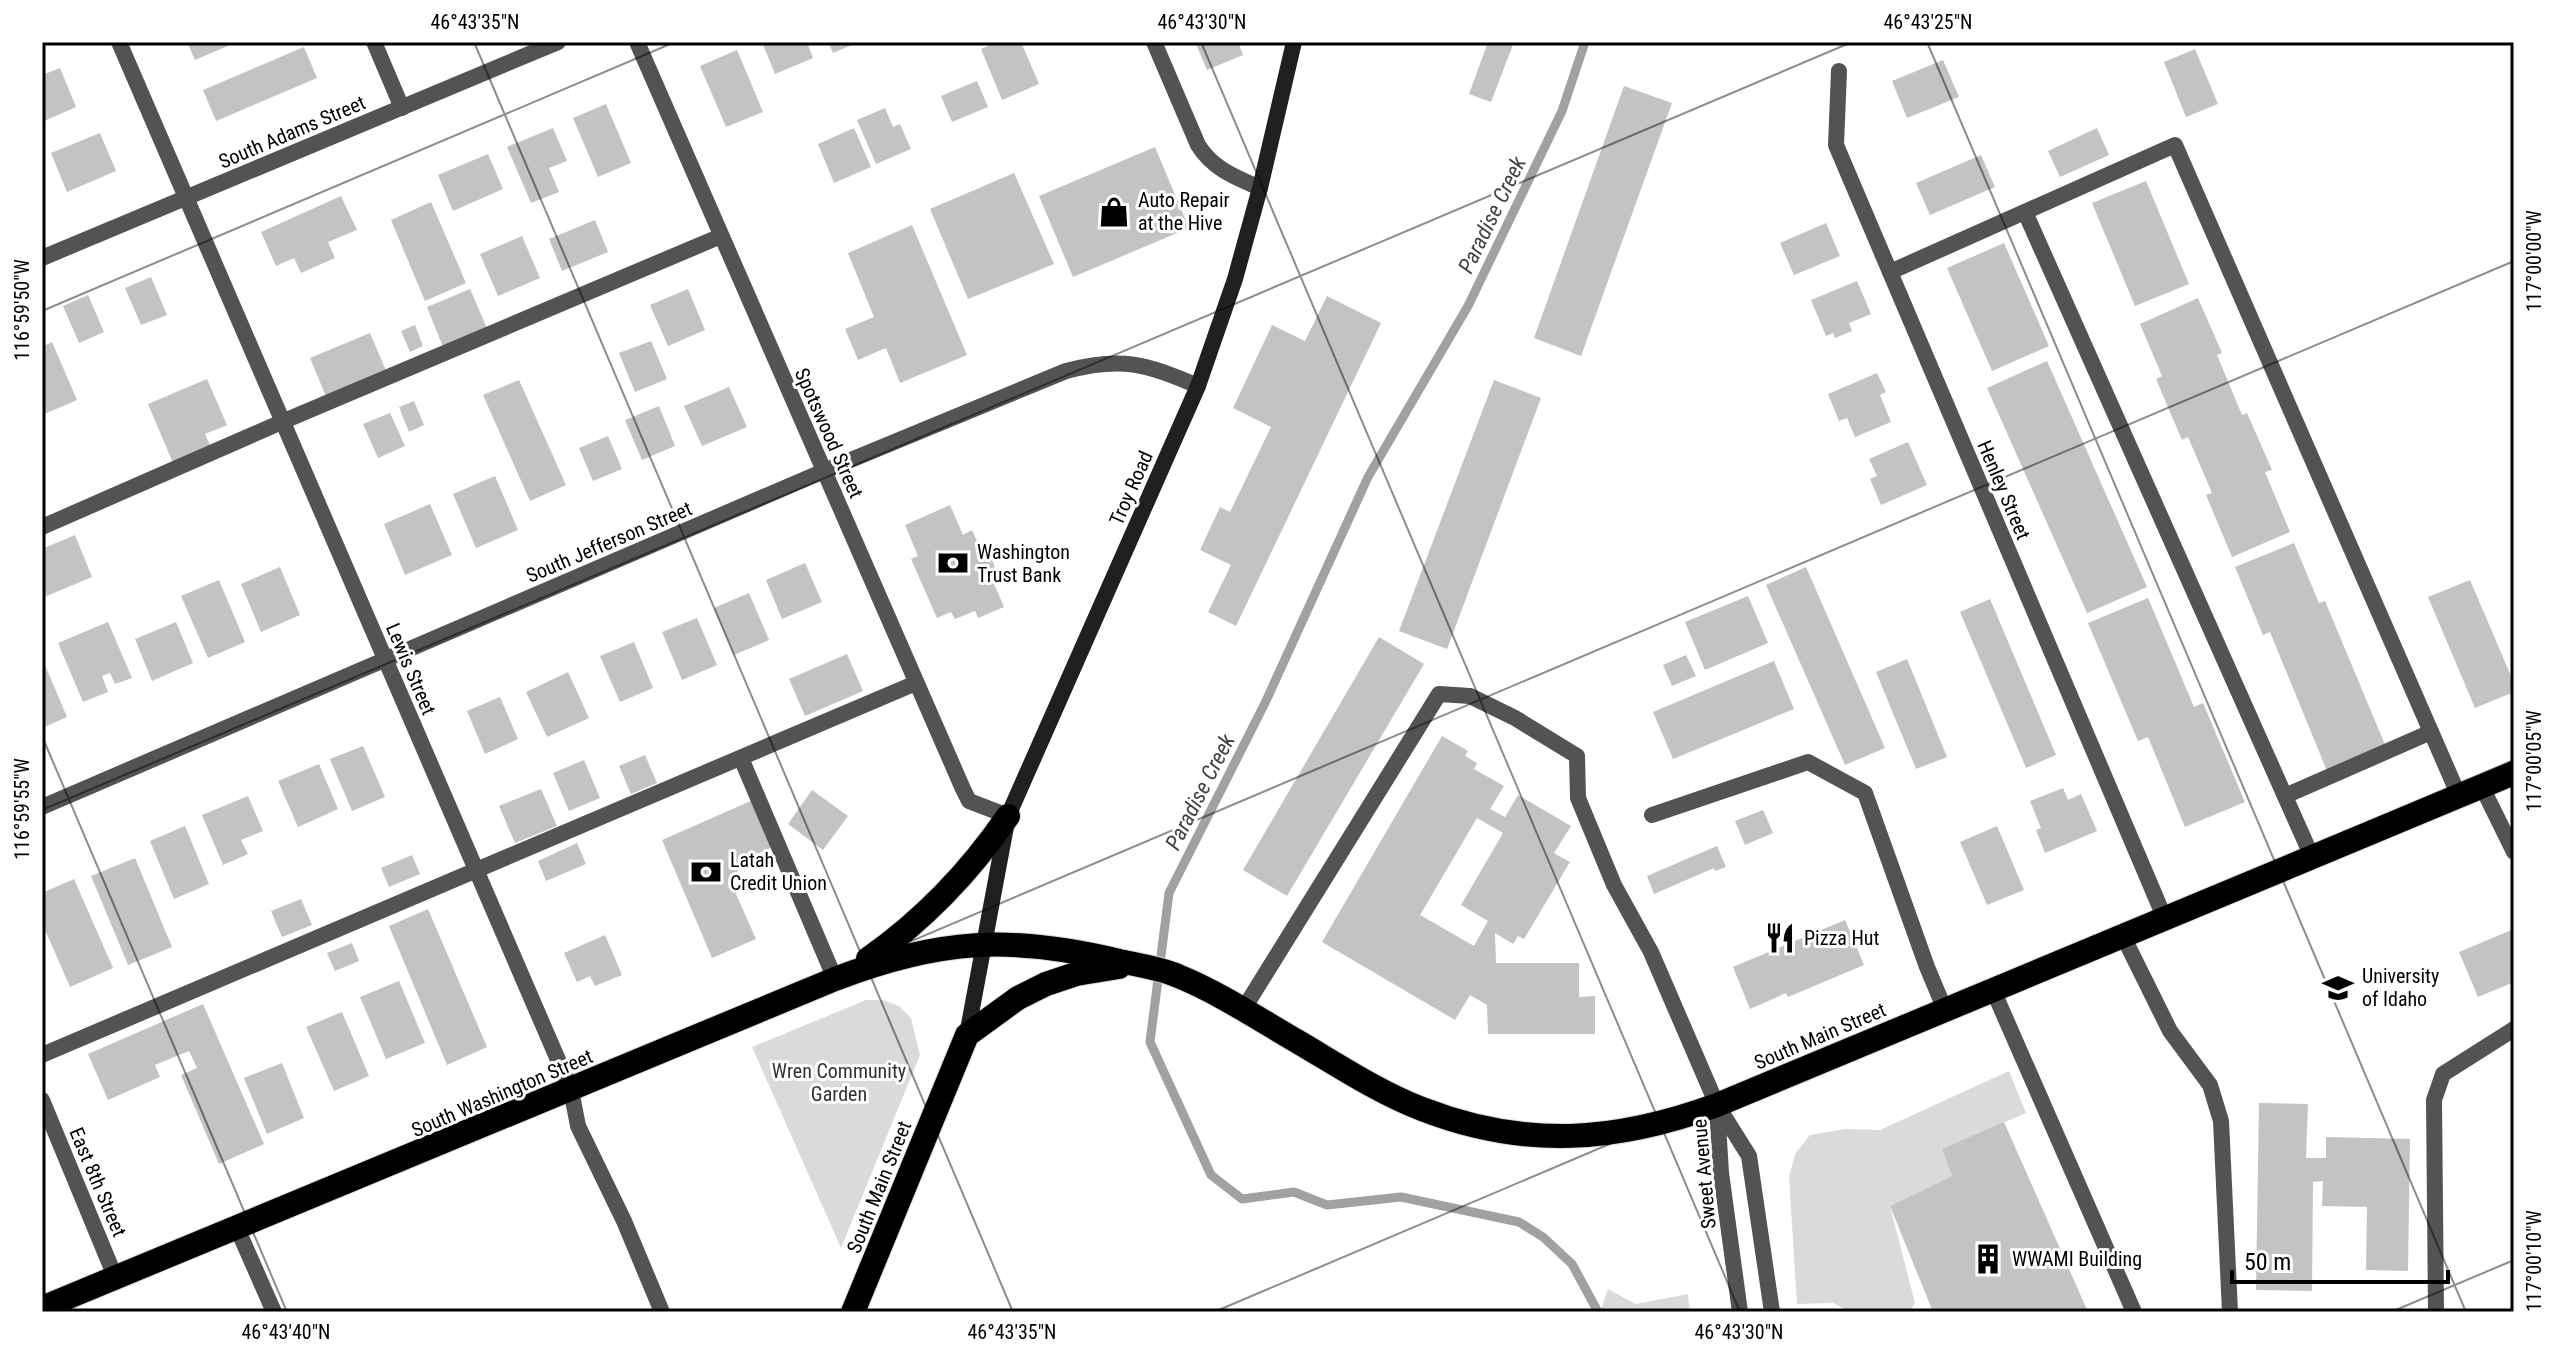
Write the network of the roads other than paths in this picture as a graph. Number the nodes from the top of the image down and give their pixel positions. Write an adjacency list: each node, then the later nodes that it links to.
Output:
1 (119, 42): 10 (street, Lewis Street)
2 (374, 42): 8 (street)
3 (558, 42): 8 (street, South Adams Street)
4 (637, 42): 12 (street, Spotswood Street)
5 (1154, 42): 9 (street)
6 (1294, 42): 9 (main road, Troy Road)
7 (1839, 71): 14 (street, Henley Street)
8 (402, 108): 10 (street, South Adams Street)
9 (1260, 188): 15 (main road, Troy Road)
10 (187, 198): 13 (street, South Adams Street); 16 (street, Lewis Street)
11 (2025, 212): 14 (street); 21 (street); 25 (street)
12 (721, 236): 16 (street); 17 (street, Spotswood Street)
13 (42, 258)
14 (1890, 272): 33 (street, Henley Street)
15 (1198, 386): 17 (street, South Jefferson Street); 29 (main road, Troy Road)
16 (284, 421): 18 (street); 19 (street, Lewis Street)
17 (824, 471): 19 (street, South Jefferson Street); 20 (street, Spotswood Street)
18 (42, 527)
19 (386, 660): 27 (street, South Jefferson Street); 32 (street, Lewis Street)
20 (916, 683): 22 (street); 29 (street, Spotswood Street)
21 (2431, 732): 25 (street); 26 (street)
22 (741, 758): 32 (street); 37 (street)
23 (2514, 773): 24 (highway, South Main Street)
24 (2482, 787): 26 (highway, South Main Street); 30 (street)
25 (2285, 796): 31 (street)
26 (2459, 796): 31 (highway, South Main Street)
27 (42, 807)
28 (1652, 815): 40 (street)
29 (1008, 816): 35 (main road, Troy Road); 37 (highway)
30 (2514, 852)
31 (2312, 857): 33 (highway, South Main Street)
32 (474, 871): 43 (street); 44 (street, Lewis Street)
33 (2165, 919): 34 (highway, South Main Street)
34 (2123, 936): 38 (highway, South Main Street); 56 (street)
35 (986, 943): 36 (highway, South Main Street); 37 (highway, South Washington Street); 42 (main road, South Main Street)
36 (1139, 966): 39 (highway, South Main Street); 42 (highway, South Main Street)
37 (835, 979): 44 (highway, South Washington Street)
38 (1993, 990): 40 (highway, South Main Street); 55 (street)
39 (1243, 1010): 46 (highway, South Main Street); 46 (street)
40 (1945, 1010): 46 (highway, South Main Street)
41 (2514, 1029): 57 (street)
42 (967, 1035): 52 (highway, South Main Street)
43 (42, 1055)
44 (571, 1090): 47 (highway, South Washington Street); 51 (street, Lewis Street)
45 (42, 1100): 48 (street, East 8th Street)
46 (1717, 1105): 53 (street, Sweet Avenue); 54 (street, Sweet Avenue)
47 (237, 1228): 48 (highway, South Washington Street); 50 (street)
48 (116, 1279): 49 (highway, South Washington Street)
49 (42, 1308)
50 (274, 1312)
51 (662, 1312)
52 (853, 1312)
53 (1740, 1312)
54 (1772, 1312)
55 (2134, 1312)
56 (2230, 1312)
57 (2436, 1312)

